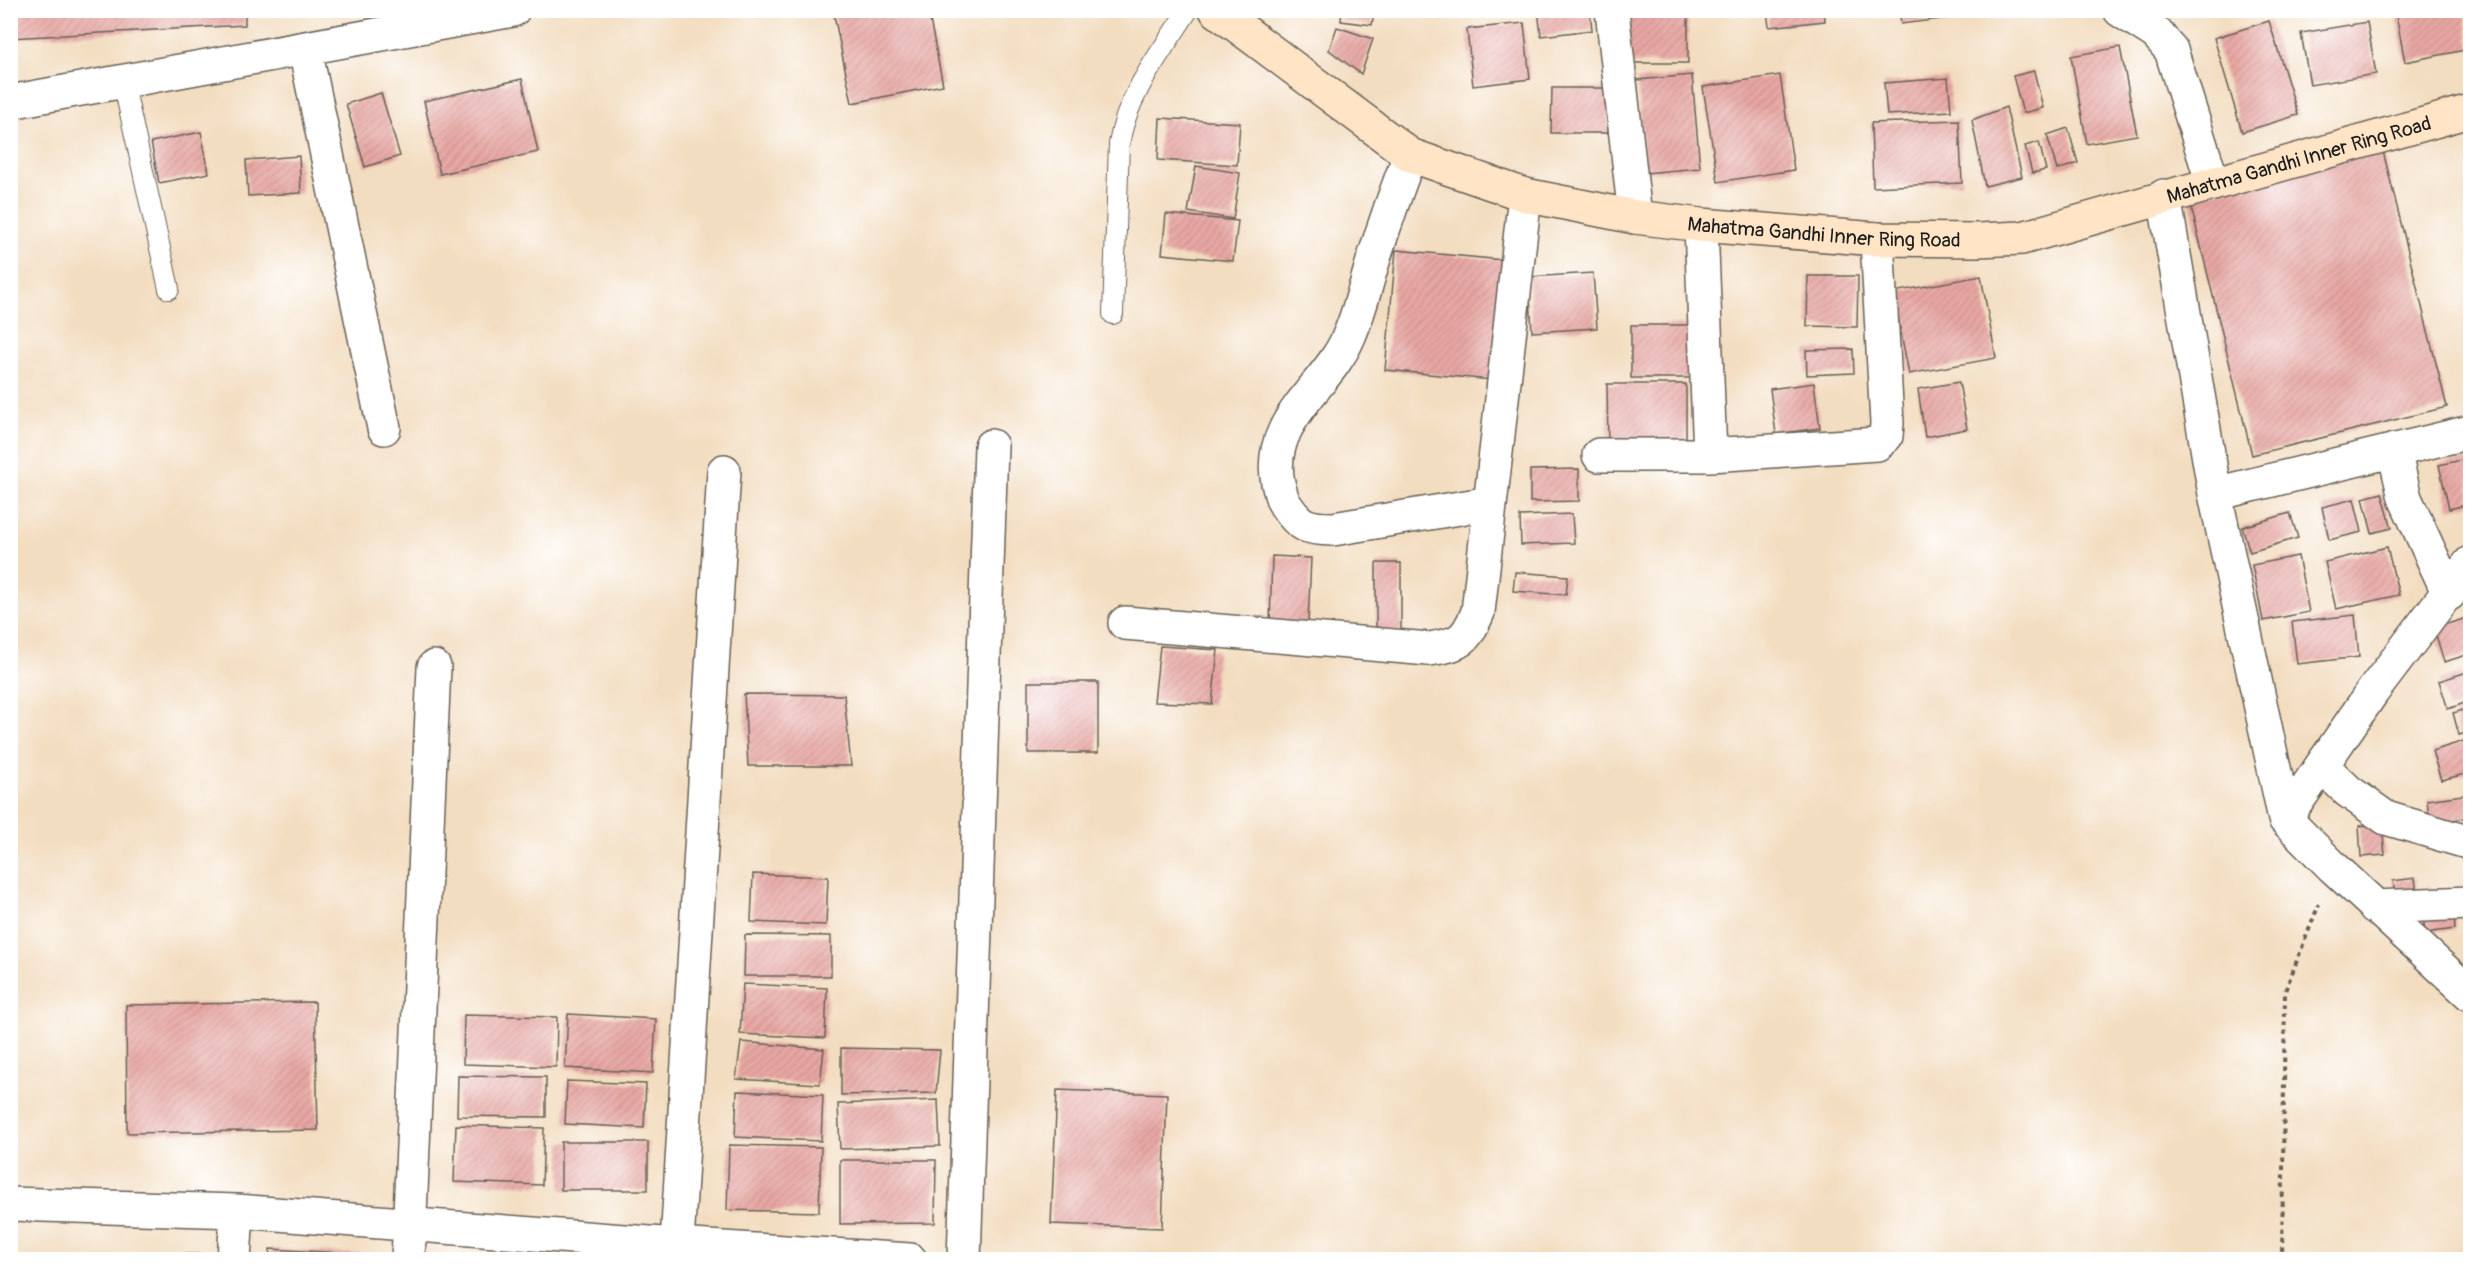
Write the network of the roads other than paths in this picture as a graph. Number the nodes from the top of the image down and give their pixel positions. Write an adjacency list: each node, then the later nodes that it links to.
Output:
1 (513, 10): 6 (street)
2 (1188, 10): 19 (lane)
3 (1216, 10): 11 (main road, Mahatma Gandhi Inner Ring Road)
4 (1612, 10): 15 (street)
5 (2120, 10): 12 (street)
6 (386, 22): 7 (street)
7 (305, 49): 8 (street); 20 (street)
8 (123, 81): 9 (street); 18 (lane)
9 (10, 102)
10 (2470, 111): 12 (main road, Mahatma Gandhi Inner Ring Road)
11 (1410, 155): 13 (main road, Mahatma Gandhi Inner Ring Road); 28 (street)
12 (2212, 184): 14 (main road, Mahatma Gandhi Inner Ring Road)
13 (1525, 195): 15 (main road, Mahatma Gandhi Inner Ring Road); 28 (street)
14 (2164, 196): 17 (main road, Mahatma Gandhi Inner Ring Road); 27 (street)
15 (1635, 217): 16 (main road, Mahatma Gandhi Inner Ring Road)
16 (1701, 225): 17 (main road, Mahatma Gandhi Inner Ring Road); 25 (street)
17 (1877, 239): 25 (street)
18 (169, 289)
19 (1113, 314)
20 (384, 428)
21 (2470, 432): 23 (street)
22 (991, 446): 46 (street)
23 (2394, 450): 27 (street); 30 (street)
24 (1599, 455): 25 (street)
25 (1710, 455)
26 (724, 471): 42 (street)
27 (2215, 494): 34 (street)
28 (1490, 503): 31 (street)
29 (2470, 563): 30 (street)
30 (2449, 594): 33 (street)
31 (1125, 623)
32 (434, 667): 41 (street)
33 (2322, 766): 34 (street); 35 (street)
34 (2285, 819): 37 (street)
35 (2470, 843)
36 (2470, 903): 37 (street)
37 (2375, 906): 38 (street)
38 (2470, 994)
39 (10, 1204): 40 (street)
40 (237, 1211): 41 (street); 43 (street)
41 (410, 1225): 42 (street); 44 (street)
42 (676, 1252): 45 (street)
43 (234, 1260)
44 (408, 1260)
45 (910, 1260)
46 (964, 1260)

